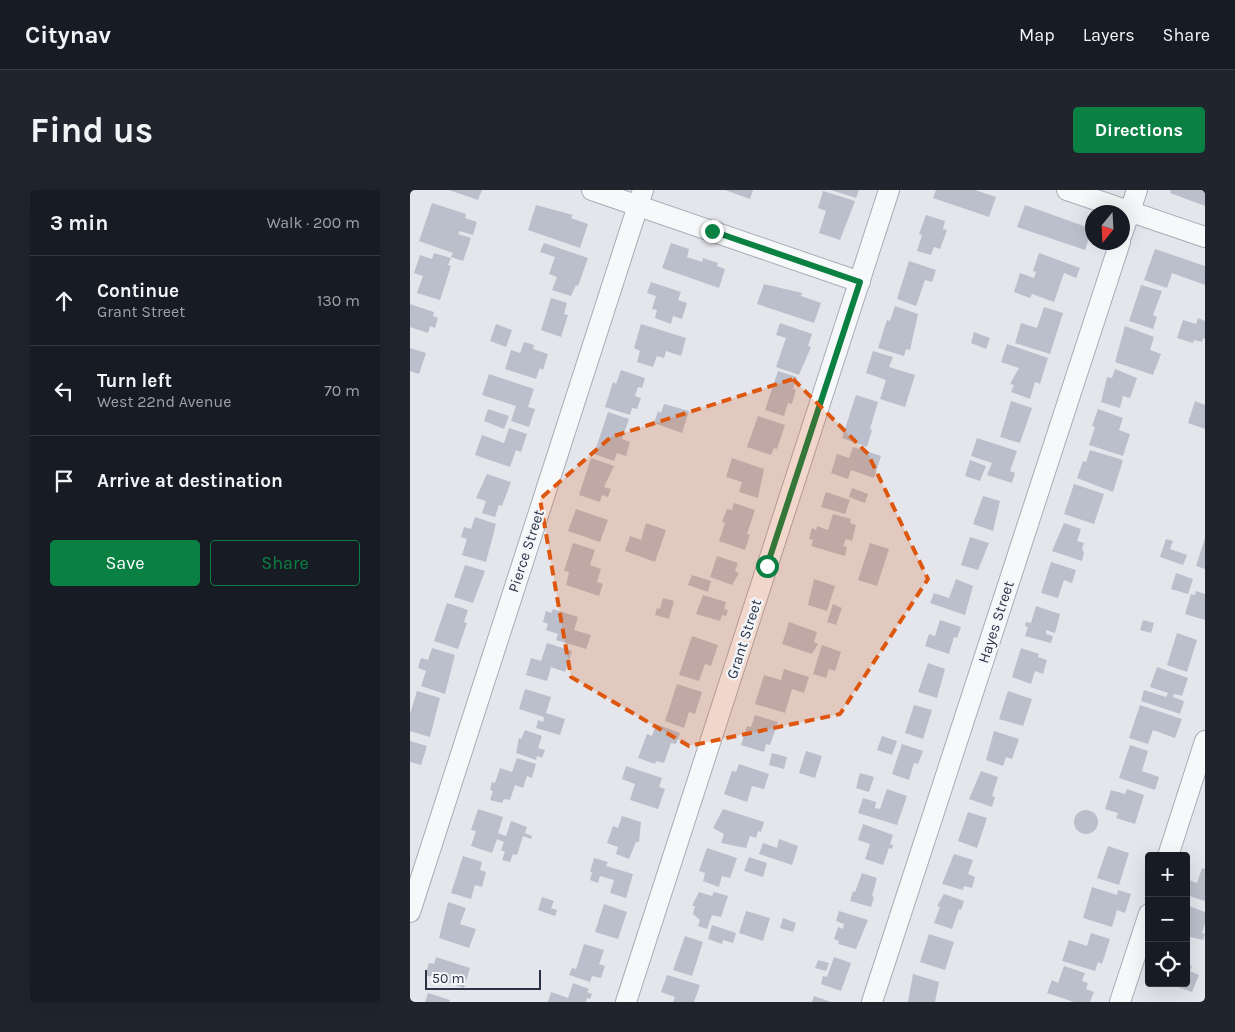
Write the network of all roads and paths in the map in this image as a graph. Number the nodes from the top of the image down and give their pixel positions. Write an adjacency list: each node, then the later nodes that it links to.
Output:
1 (592, 190): 5 (street)
2 (889, 190): 10 (street, Grant Street)
3 (1067, 190): 6 (street)
4 (1137, 190): 7 (street)
5 (640, 198): 10 (street); 13 (street, Pierce Street)
6 (1112, 205)
7 (1130, 211): 8 (street)
8 (1205, 237)
9 (1117, 250): 16 (street, Hayes Street)
10 (860, 282): 15 (street, Grant Street)
11 (1205, 741): 12 (street)
12 (1169, 852)
13 (410, 912)
14 (1145, 926): 17 (street)
15 (626, 1002)
16 (872, 1002)
17 (1120, 1002)

